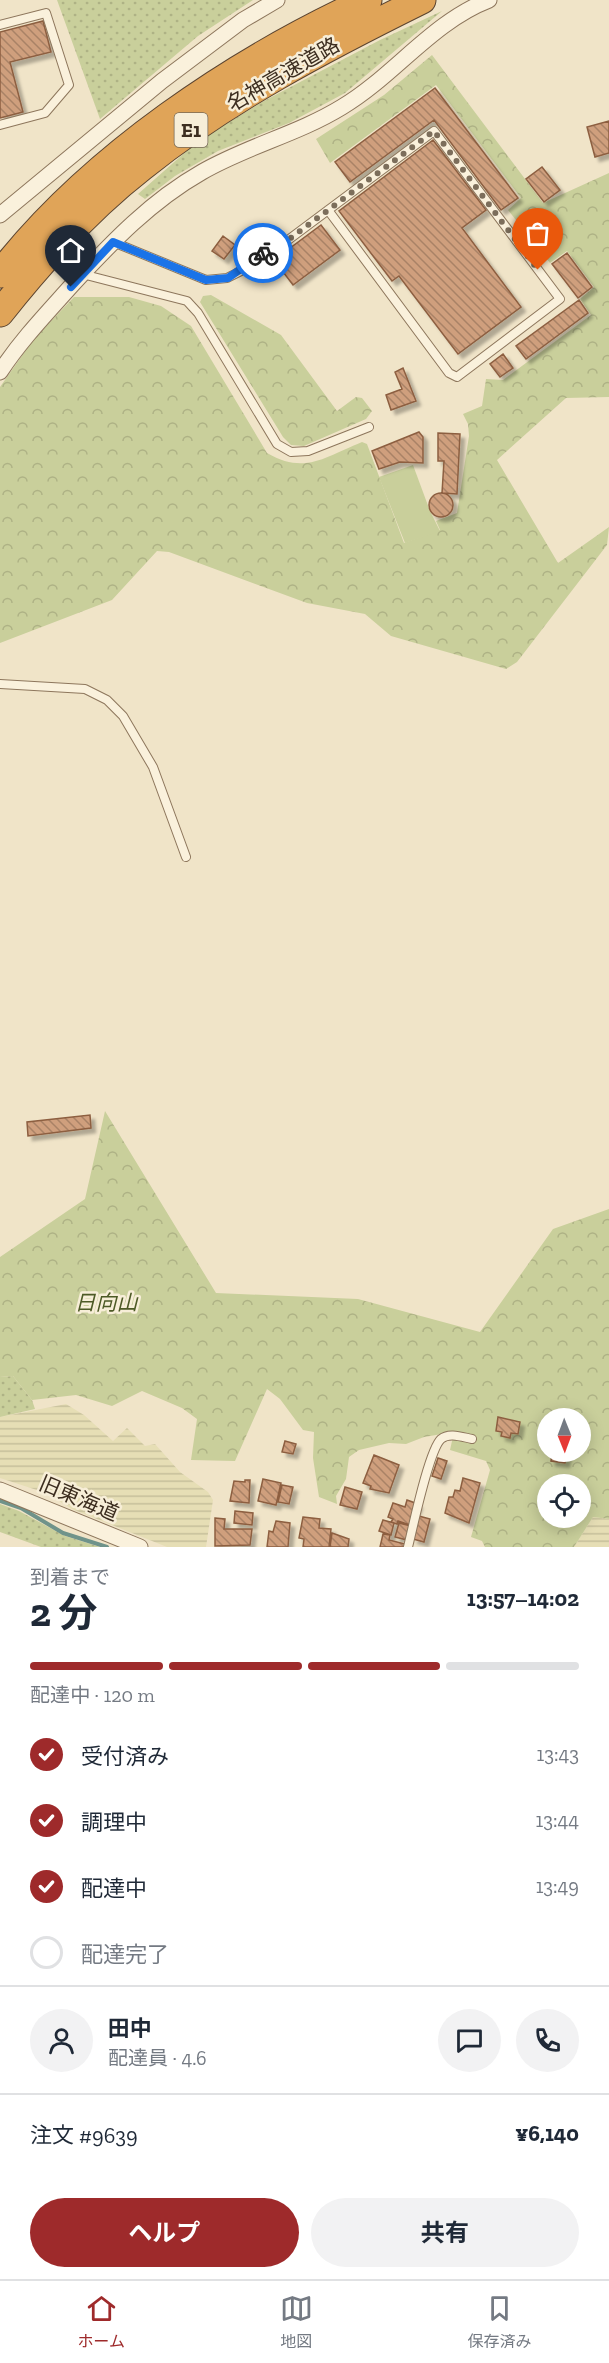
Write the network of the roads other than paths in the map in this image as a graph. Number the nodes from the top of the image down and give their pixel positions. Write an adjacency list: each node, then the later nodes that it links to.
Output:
1 (277, 0): 8 (street)
2 (368, 0): 10 (highway, 名神高速道路 / E1)
3 (422, 0): 12 (highway, 名神高速道路 / E1)
4 (489, 0): 9 (street)
5 (0, 25): 6 (lane)
6 (0, 125)
7 (328, 210): 7 (lane); 9 (lane)
8 (0, 215)
9 (113, 242): 11 (street)
10 (0, 274)
11 (82, 274): 13 (street); 14 (lane)
12 (0, 313)
13 (0, 372)
14 (369, 427)
15 (0, 684): 16 (lane)
16 (186, 857)
17 (472, 1439): 20 (lane)
18 (0, 1490): 19 (street, 旧東海道)
19 (140, 1547)
20 (408, 1547)

